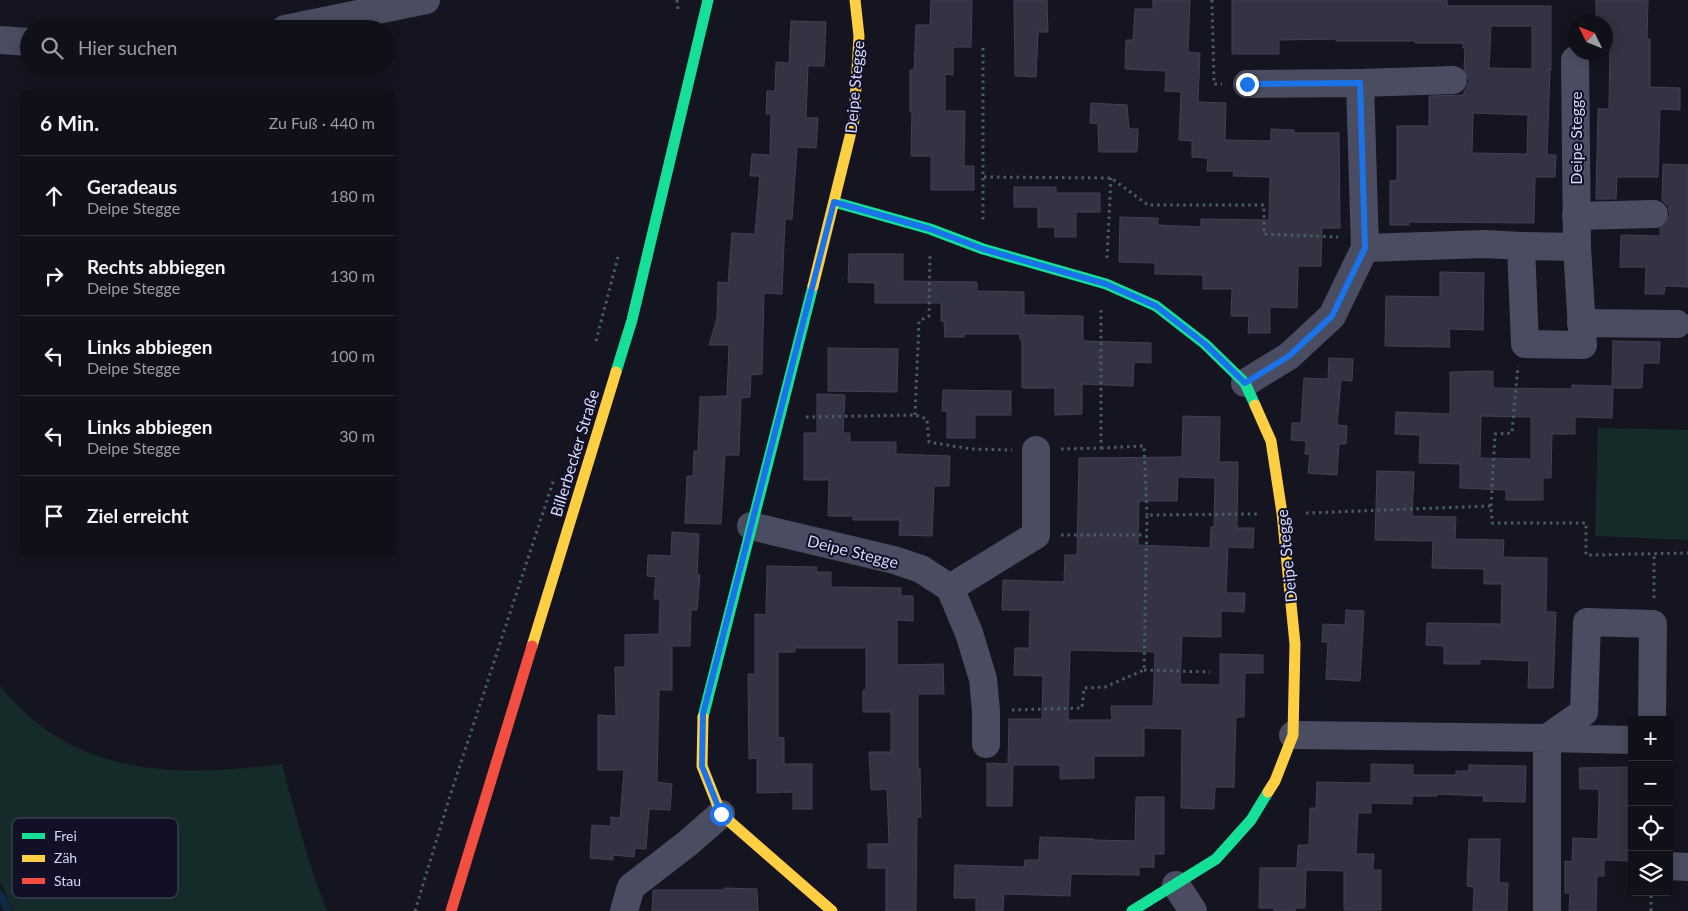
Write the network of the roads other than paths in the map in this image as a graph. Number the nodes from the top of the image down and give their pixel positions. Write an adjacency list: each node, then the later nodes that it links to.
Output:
1 (426, 0): 4 (street)
2 (708, 0): 32 (street, Billerbecker Straße)
3 (855, 0): 11 (street, Deipe Stegge)
4 (329, 20)
5 (0, 40): 6 (street)
6 (20, 41)
7 (1575, 60): 13 (street, Deipe Stegge)
8 (1453, 80): 9 (street)
9 (1360, 83): 10 (street); 16 (street)
10 (1247, 84)
11 (834, 202): 19 (street, Deipe Stegge); 21 (street, Deipe Stegge)
12 (1654, 214): 13 (street)
13 (1576, 216): 15 (street, Deipe Stegge)
14 (1521, 246): 15 (street); 16 (street); 17 (street, Deipe Stegge)
15 (1577, 247): 17 (street, Deipe Stegge)
16 (1365, 248): 19 (street)
17 (1581, 323): 18 (street)
18 (1676, 324)
19 (1245, 383): 24 (street, Deipe Stegge)
20 (1036, 450): 22 (street)
21 (751, 526): 22 (street, Deipe Stegge); 28 (street, Deipe Stegge)
22 (950, 588): 27 (street)
23 (1652, 716): 25 (street)
24 (1293, 735): 25 (street); 31 (street, Deipe Stegge)
25 (1547, 738): 26 (street); 37 (street)
26 (1628, 740)
27 (986, 744)
28 (721, 814): 33 (street); 34 (street, Deipe Stegge)
29 (1673, 866): 30 (street)
30 (1688, 867)
31 (1176, 885): 35 (street, Deipe Stegge); 36 (street)
32 (451, 911)
33 (624, 911)
34 (832, 911)
35 (1132, 911)
36 (1193, 911)
37 (1547, 911)

